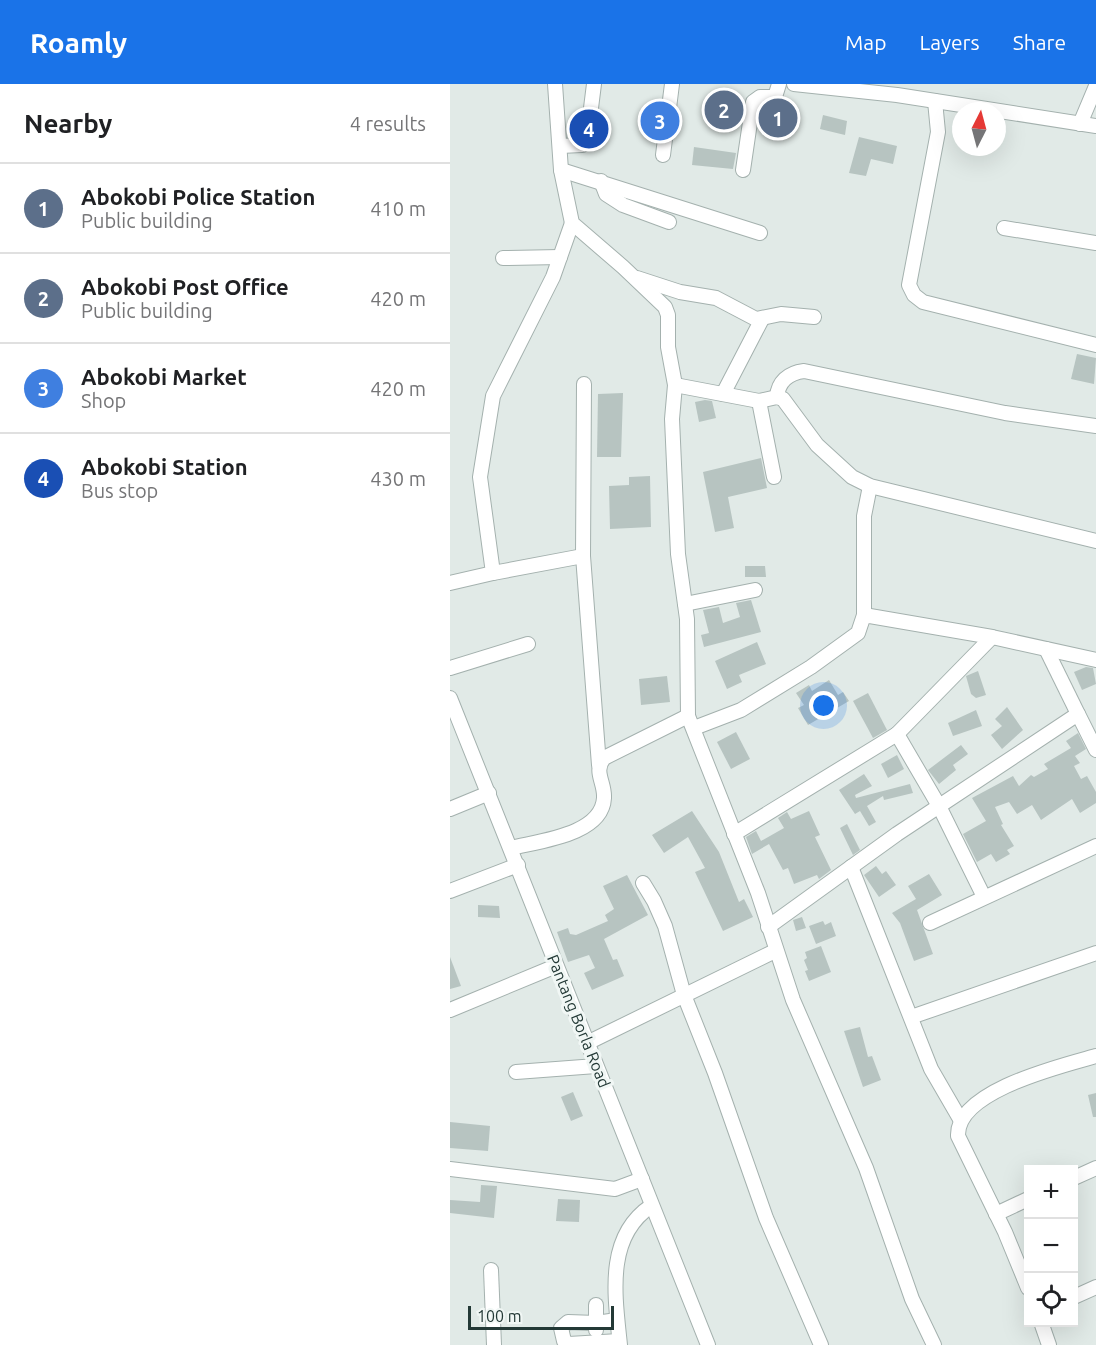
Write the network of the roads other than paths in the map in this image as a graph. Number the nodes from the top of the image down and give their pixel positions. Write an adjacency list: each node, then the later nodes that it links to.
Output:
1 (555, 84): 11 (street)
2 (594, 84): 11 (street)
3 (672, 84): 12 (street)
4 (779, 84): 14 (street)
5 (794, 84): 7 (street)
6 (1096, 86): 9 (street)
7 (897, 90): 8 (street)
8 (935, 101): 9 (street); 26 (street)
9 (1080, 124): 10 (street)
10 (1096, 126)
11 (560, 146): 13 (street)
12 (663, 154)
13 (561, 170): 15 (street); 17 (street)
14 (743, 170)
15 (601, 181): 16 (street); 19 (street)
16 (669, 222)
17 (572, 223): 21 (street); 23 (street)
18 (1004, 228): 20 (street)
19 (760, 233)
20 (1096, 243)
21 (560, 257): 22 (street); 37 (street)
22 (503, 258)
23 (635, 278): 25 (street); 28 (street)
24 (814, 316): 25 (street)
25 (762, 319): 29 (street)
26 (1096, 345)
27 (584, 384): 36 (street)
28 (675, 386): 29 (street); 40 (street)
29 (723, 394): 31 (street)
30 (777, 397): 31 (street); 32 (street); 34 (street)
31 (759, 401): 33 (street)
32 (1096, 426)
33 (774, 477)
34 (870, 486): 35 (street); 41 (street)
35 (1096, 541)
36 (583, 556): 37 (street); 52 (street)
37 (493, 573): 38 (street)
38 (450, 583)
39 (755, 590): 40 (street)
40 (685, 604): 49 (street)
41 (864, 615): 42 (street); 49 (street)
42 (992, 637): 44 (street); 50 (street)
43 (528, 644): 46 (street)
44 (1046, 649): 45 (street); 48 (street)
45 (1096, 660)
46 (450, 668)
47 (450, 698): 53 (street, Pantang Borla Road)
48 (1078, 714): 51 (street); 54 (street)
49 (691, 722): 52 (street); 56 (street)
50 (897, 734): 54 (street); 56 (street)
51 (1096, 750)
52 (599, 765): 58 (street)
53 (489, 793): 55 (street); 58 (street, Pantang Borla Road)
54 (939, 806): 60 (street); 63 (street)
55 (450, 809)
56 (734, 834): 65 (street)
57 (1096, 846): 63 (street)
58 (511, 848): 59 (street, Pantang Borla Road)
59 (518, 866): 62 (street); 68 (street, Pantang Borla Road)
60 (851, 867): 65 (street); 71 (street)
61 (643, 883): 69 (street)
62 (450, 891)
63 (984, 897): 64 (street)
64 (930, 923)
65 (768, 927): 66 (street)
66 (775, 951): 69 (street); 97 (street)
67 (1096, 953): 71 (street)
68 (556, 966): 70 (street); 72 (street, Pantang Borla Road)
69 (684, 995): 72 (street); 96 (street)
70 (450, 1010)
71 (911, 1017): 76 (street)
72 (586, 1042): 74 (street, Pantang Borla Road)
73 (1096, 1056): 76 (street)
74 (596, 1066): 75 (street); 80 (street, Pantang Borla Road)
75 (516, 1072)
76 (960, 1119): 83 (street)
77 (1096, 1168): 79 (street)
78 (450, 1169): 80 (street)
79 (1078, 1176)
80 (642, 1179): 82 (street, Pantang Borla Road)
81 (1024, 1201): 83 (street)
82 (651, 1206): 89 (street); 95 (street, Pantang Borla Road)
83 (996, 1214): 85 (street)
84 (491, 1270): 93 (street)
85 (1024, 1277)
86 (1096, 1287): 87 (street)
87 (1078, 1295)
88 (596, 1305): 90 (street)
89 (617, 1320): 90 (street); 92 (street)
90 (596, 1323): 94 (street); 94 (street)
91 (1042, 1327): 98 (street)
92 (619, 1343): 94 (street)
93 (494, 1345)
94 (596, 1345)
95 (708, 1345)
96 (821, 1345)
97 (934, 1345)
98 (1048, 1345)

